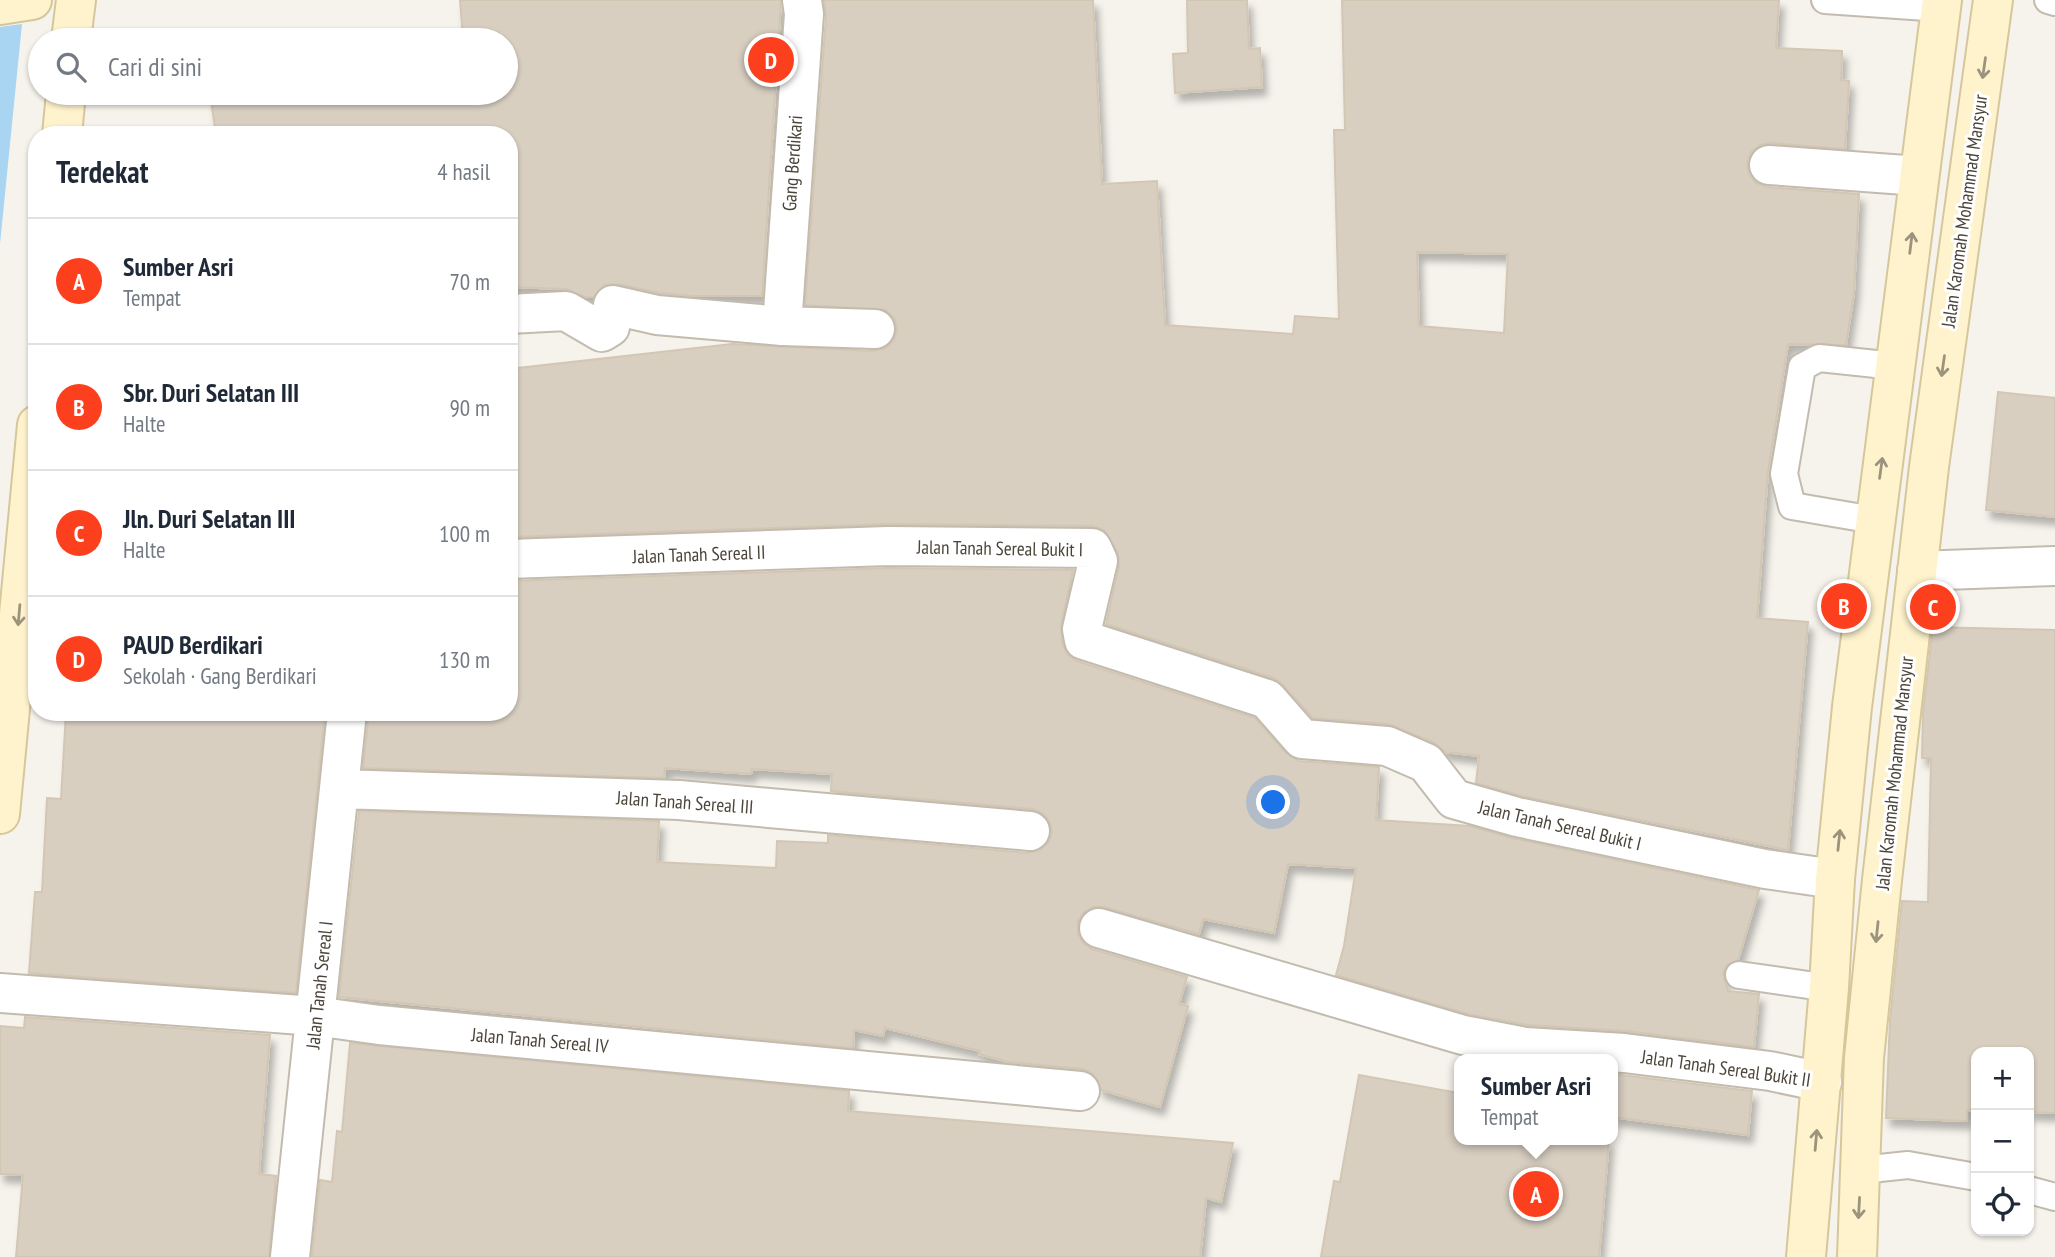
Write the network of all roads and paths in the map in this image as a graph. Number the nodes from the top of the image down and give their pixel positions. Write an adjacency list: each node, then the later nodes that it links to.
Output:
1 (76, 0): 8 (main road)
2 (802, 0): 14 (street, Gang Berdikari)
3 (1825, 0): 7 (lane)
4 (1993, 0): 23 (main road, Jalan Karomah Mohammad Mansyur, one-way to 23)
5 (2048, 0): 6 (lane)
6 (2055, 2)
7 (1942, 4): 12 (main road)
8 (72, 28)
9 (65, 105): 10 (main road)
10 (63, 126)
11 (1769, 165): 12 (street)
12 (1919, 176): 16 (main road, one-way to 12)
13 (518, 314): 14 (street)
14 (782, 327): 15 (street)
15 (876, 329)
16 (1895, 366): 18 (main road, one-way to 16); 18 (lane)
17 (28, 520): 28 (main road, one-way to 28)
18 (1874, 520): 22 (main road)
19 (888, 546): 20 (street, Jalan Tanah Sereal II); 30 (street, Jalan Tanah Sereal Bukit I)
20 (518, 559)
21 (2055, 566): 23 (street)
22 (1868, 569): 23 (main road); 25 (main road)
23 (1917, 571): 24 (main road, Jalan Karomah Mohammad Mansyur)
24 (1902, 706): 25 (main road); 38 (main road, Jalan Karomah Mohammad Mansyur, one-way to 38)
25 (1852, 707): 30 (main road, one-way to 25)
26 (346, 721): 27 (street, Jalan Tanah Sereal I)
27 (340, 789): 29 (street, Jalan Tanah Sereal III); 35 (street, Jalan Tanah Sereal I)
28 (0, 814)
29 (1030, 831)
30 (1835, 879): 33 (main road)
31 (1099, 928): 36 (street, Jalan Tanah Sereal Bukit II)
32 (1739, 975): 33 (lane)
33 (1829, 988): 36 (main road)
34 (0, 993): 35 (street, Jalan Tanah Sereal IV)
35 (315, 1016): 37 (street, Jalan Tanah Sereal IV); 42 (street, Jalan Tanah Sereal I)
36 (1822, 1082): 43 (main road, one-way to 36)
37 (1080, 1091)
38 (1861, 1170): 39 (lane); 44 (main road, Jalan Karomah Mohammad Mansyur, one-way to 44)
39 (1971, 1176)
40 (2034, 1191): 41 (lane)
41 (2055, 1197)
42 (290, 1257)
43 (1806, 1257)
44 (1857, 1257)

